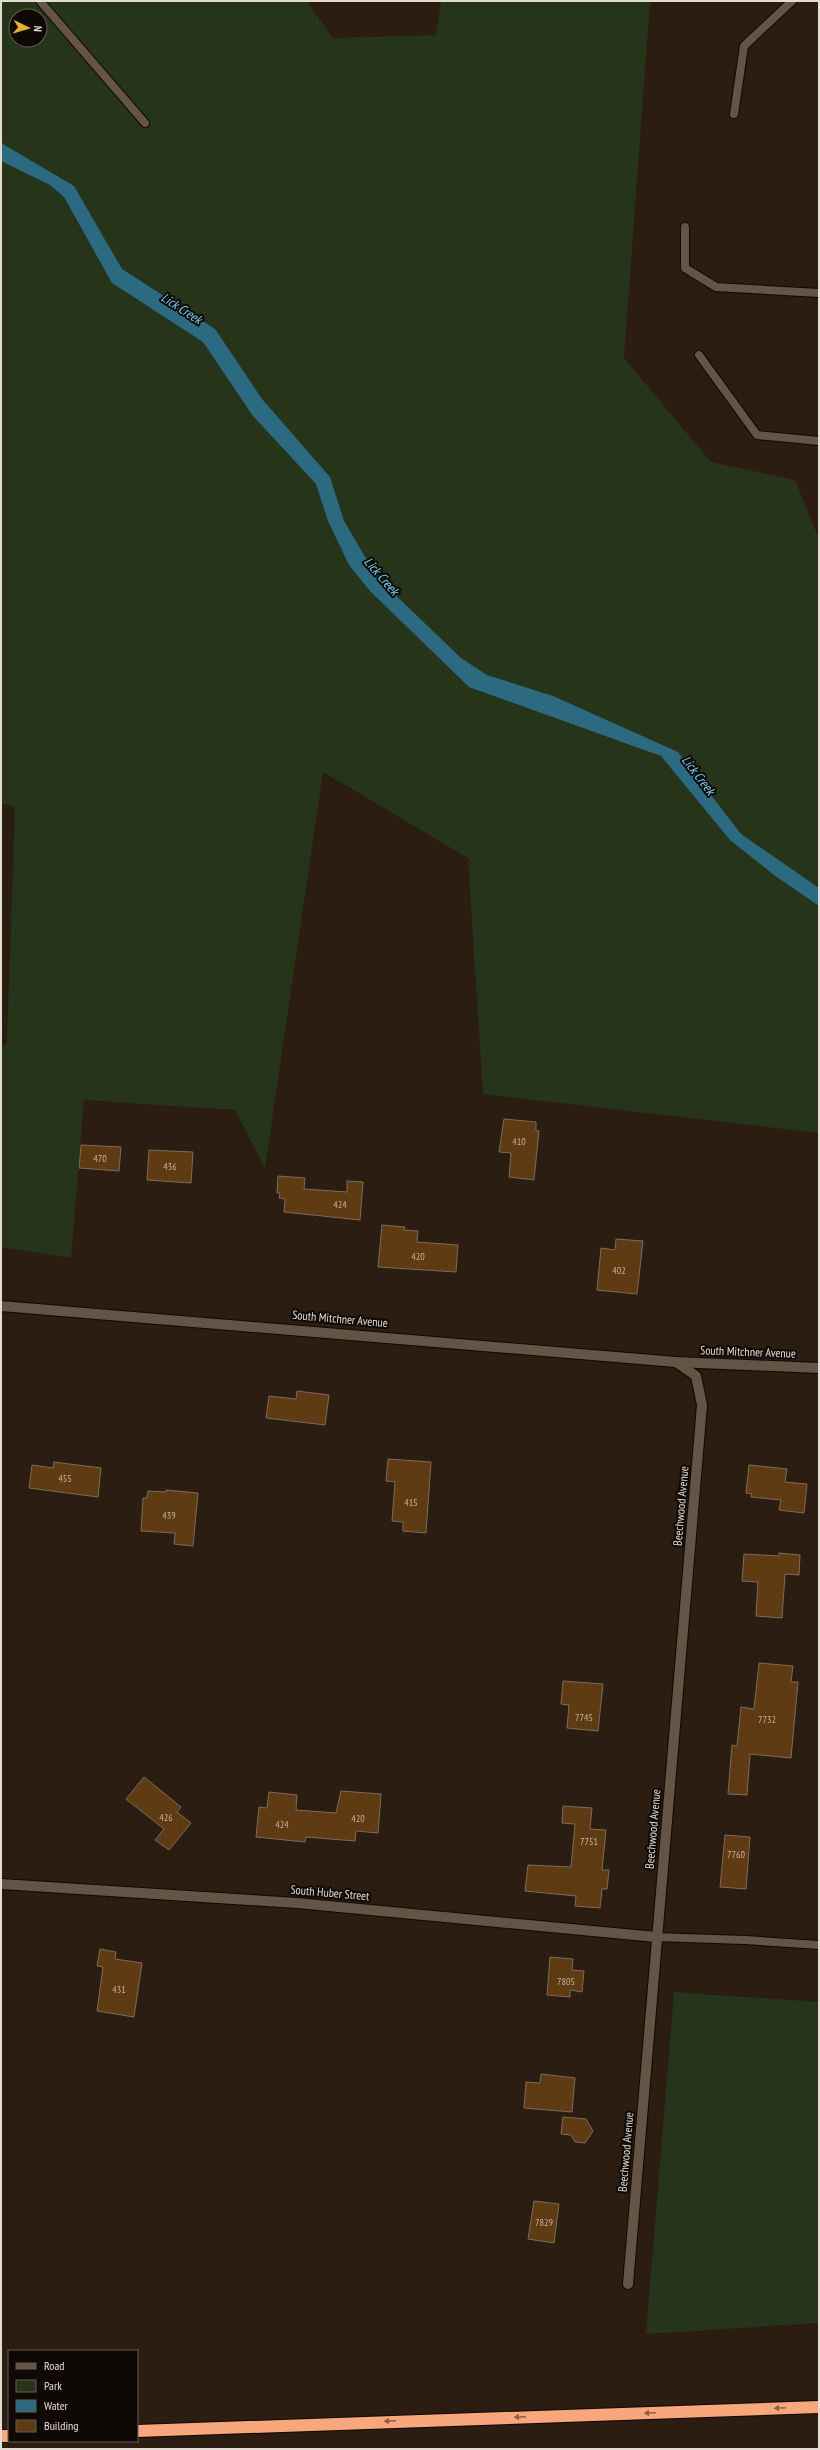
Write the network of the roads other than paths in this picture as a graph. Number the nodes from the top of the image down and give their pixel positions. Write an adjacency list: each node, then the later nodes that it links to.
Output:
1 (40, 1): 4 (lane)
2 (792, 1): 3 (lane)
3 (734, 114)
4 (144, 123)
5 (686, 228): 6 (lane)
6 (819, 293)
7 (699, 356): 8 (lane)
8 (819, 441)
9 (1, 1306): 10 (street, South Mitchner Avenue)
10 (676, 1362): 11 (street, South Mitchner Avenue); 12 (street, South Mitchner Avenue)
11 (819, 1368)
12 (696, 1376): 14 (street, Beechwood Avenue)
13 (1, 1884): 14 (street, South Huber Street)
14 (656, 1938): 15 (lane); 16 (street, Beechwood Avenue)
15 (819, 1945)
16 (628, 2284)
17 (819, 2407): 18 (highway, one-way to 18)
18 (138, 2431)

